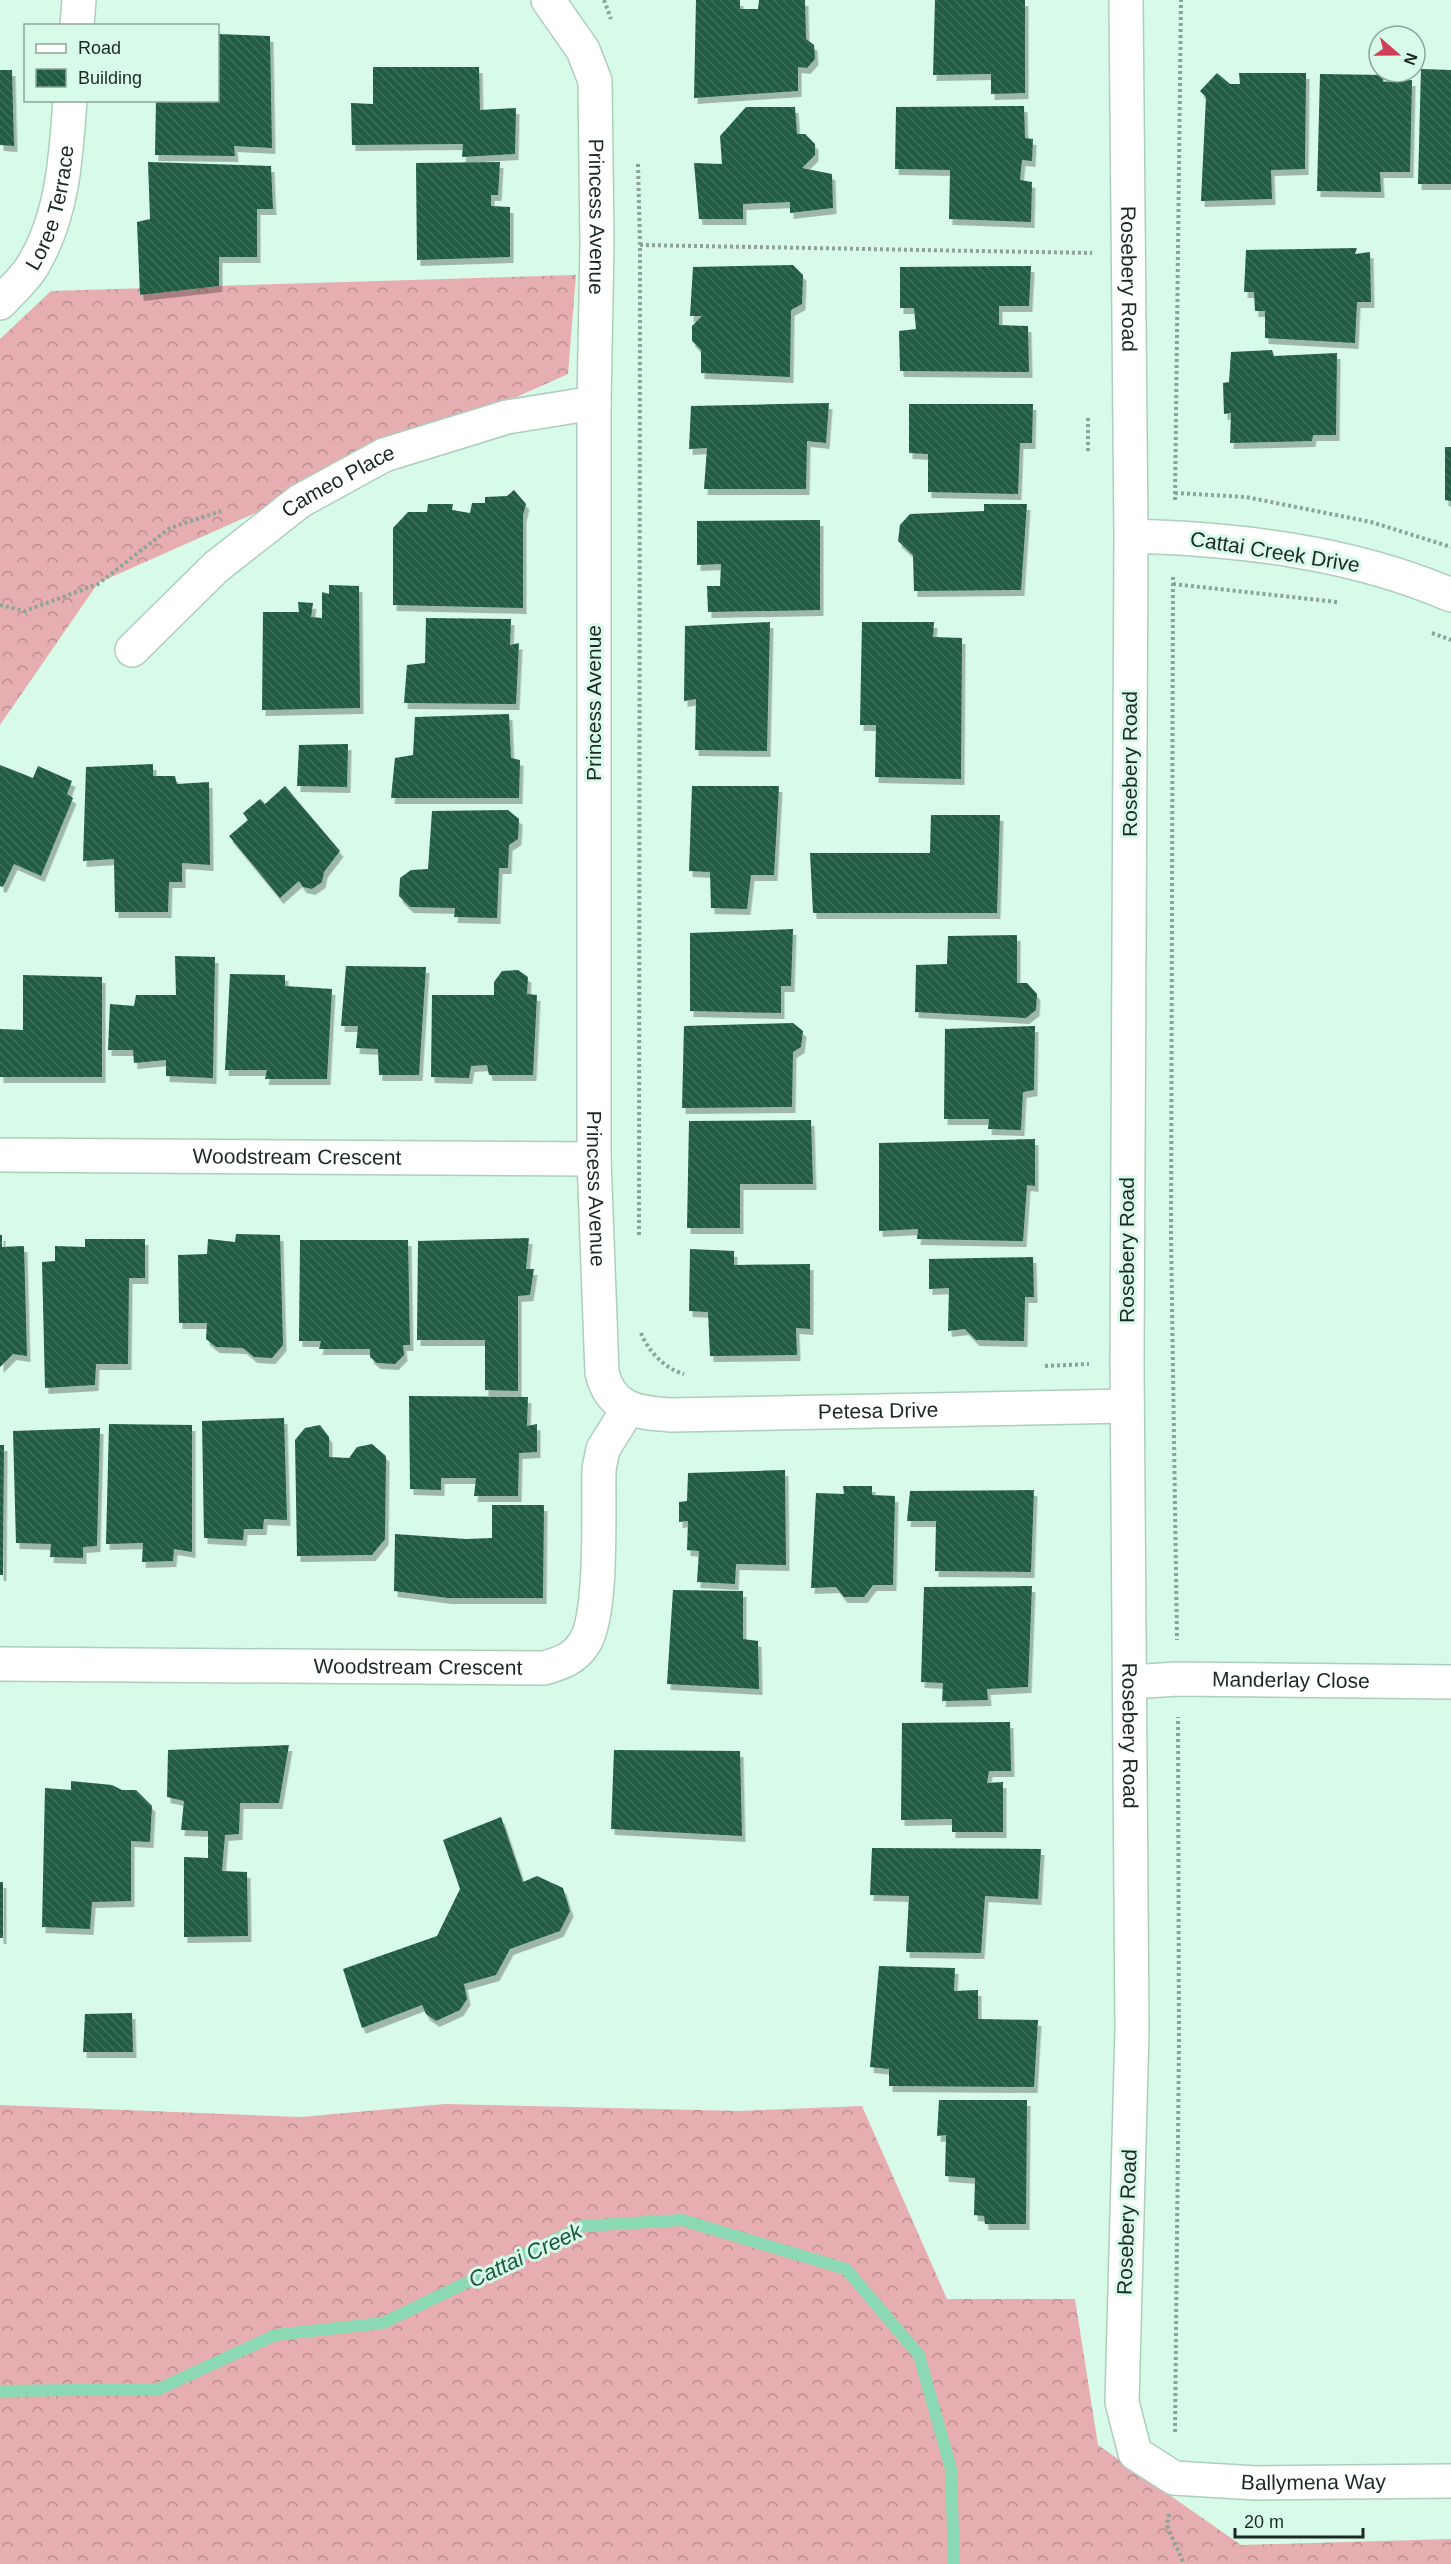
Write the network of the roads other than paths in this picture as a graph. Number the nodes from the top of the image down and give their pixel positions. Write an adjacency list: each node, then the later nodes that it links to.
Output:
1 (79, 0): 4 (street)
2 (1126, 0): 8 (street, Rosebery Road)
3 (552, 1): 7 (street, Princess Avenue)
4 (77, 24)
5 (70, 102): 6 (street, Loree Terrace)
6 (0, 303)
7 (594, 403): 10 (street, Cameo Place); 12 (street, Princess Avenue)
8 (1131, 536): 9 (street, Cattai Creek Drive); 13 (street, Rosebery Road)
9 (1451, 595)
10 (132, 650)
11 (0, 1155): 12 (street, Woodstream Crescent)
12 (594, 1159): 14 (street, Princess Avenue)
13 (1127, 1406): 14 (street, Petesa Drive); 16 (street, Rosebery Road)
14 (628, 1409): 15 (street, Woodstream Crescent)
15 (0, 1664)
16 (1131, 1682): 17 (street, Manderlay Close); 18 (street, Rosebery Road)
17 (1451, 1682)
18 (1174, 2478): 19 (street, Ballymena Way)
19 (1451, 2481)

